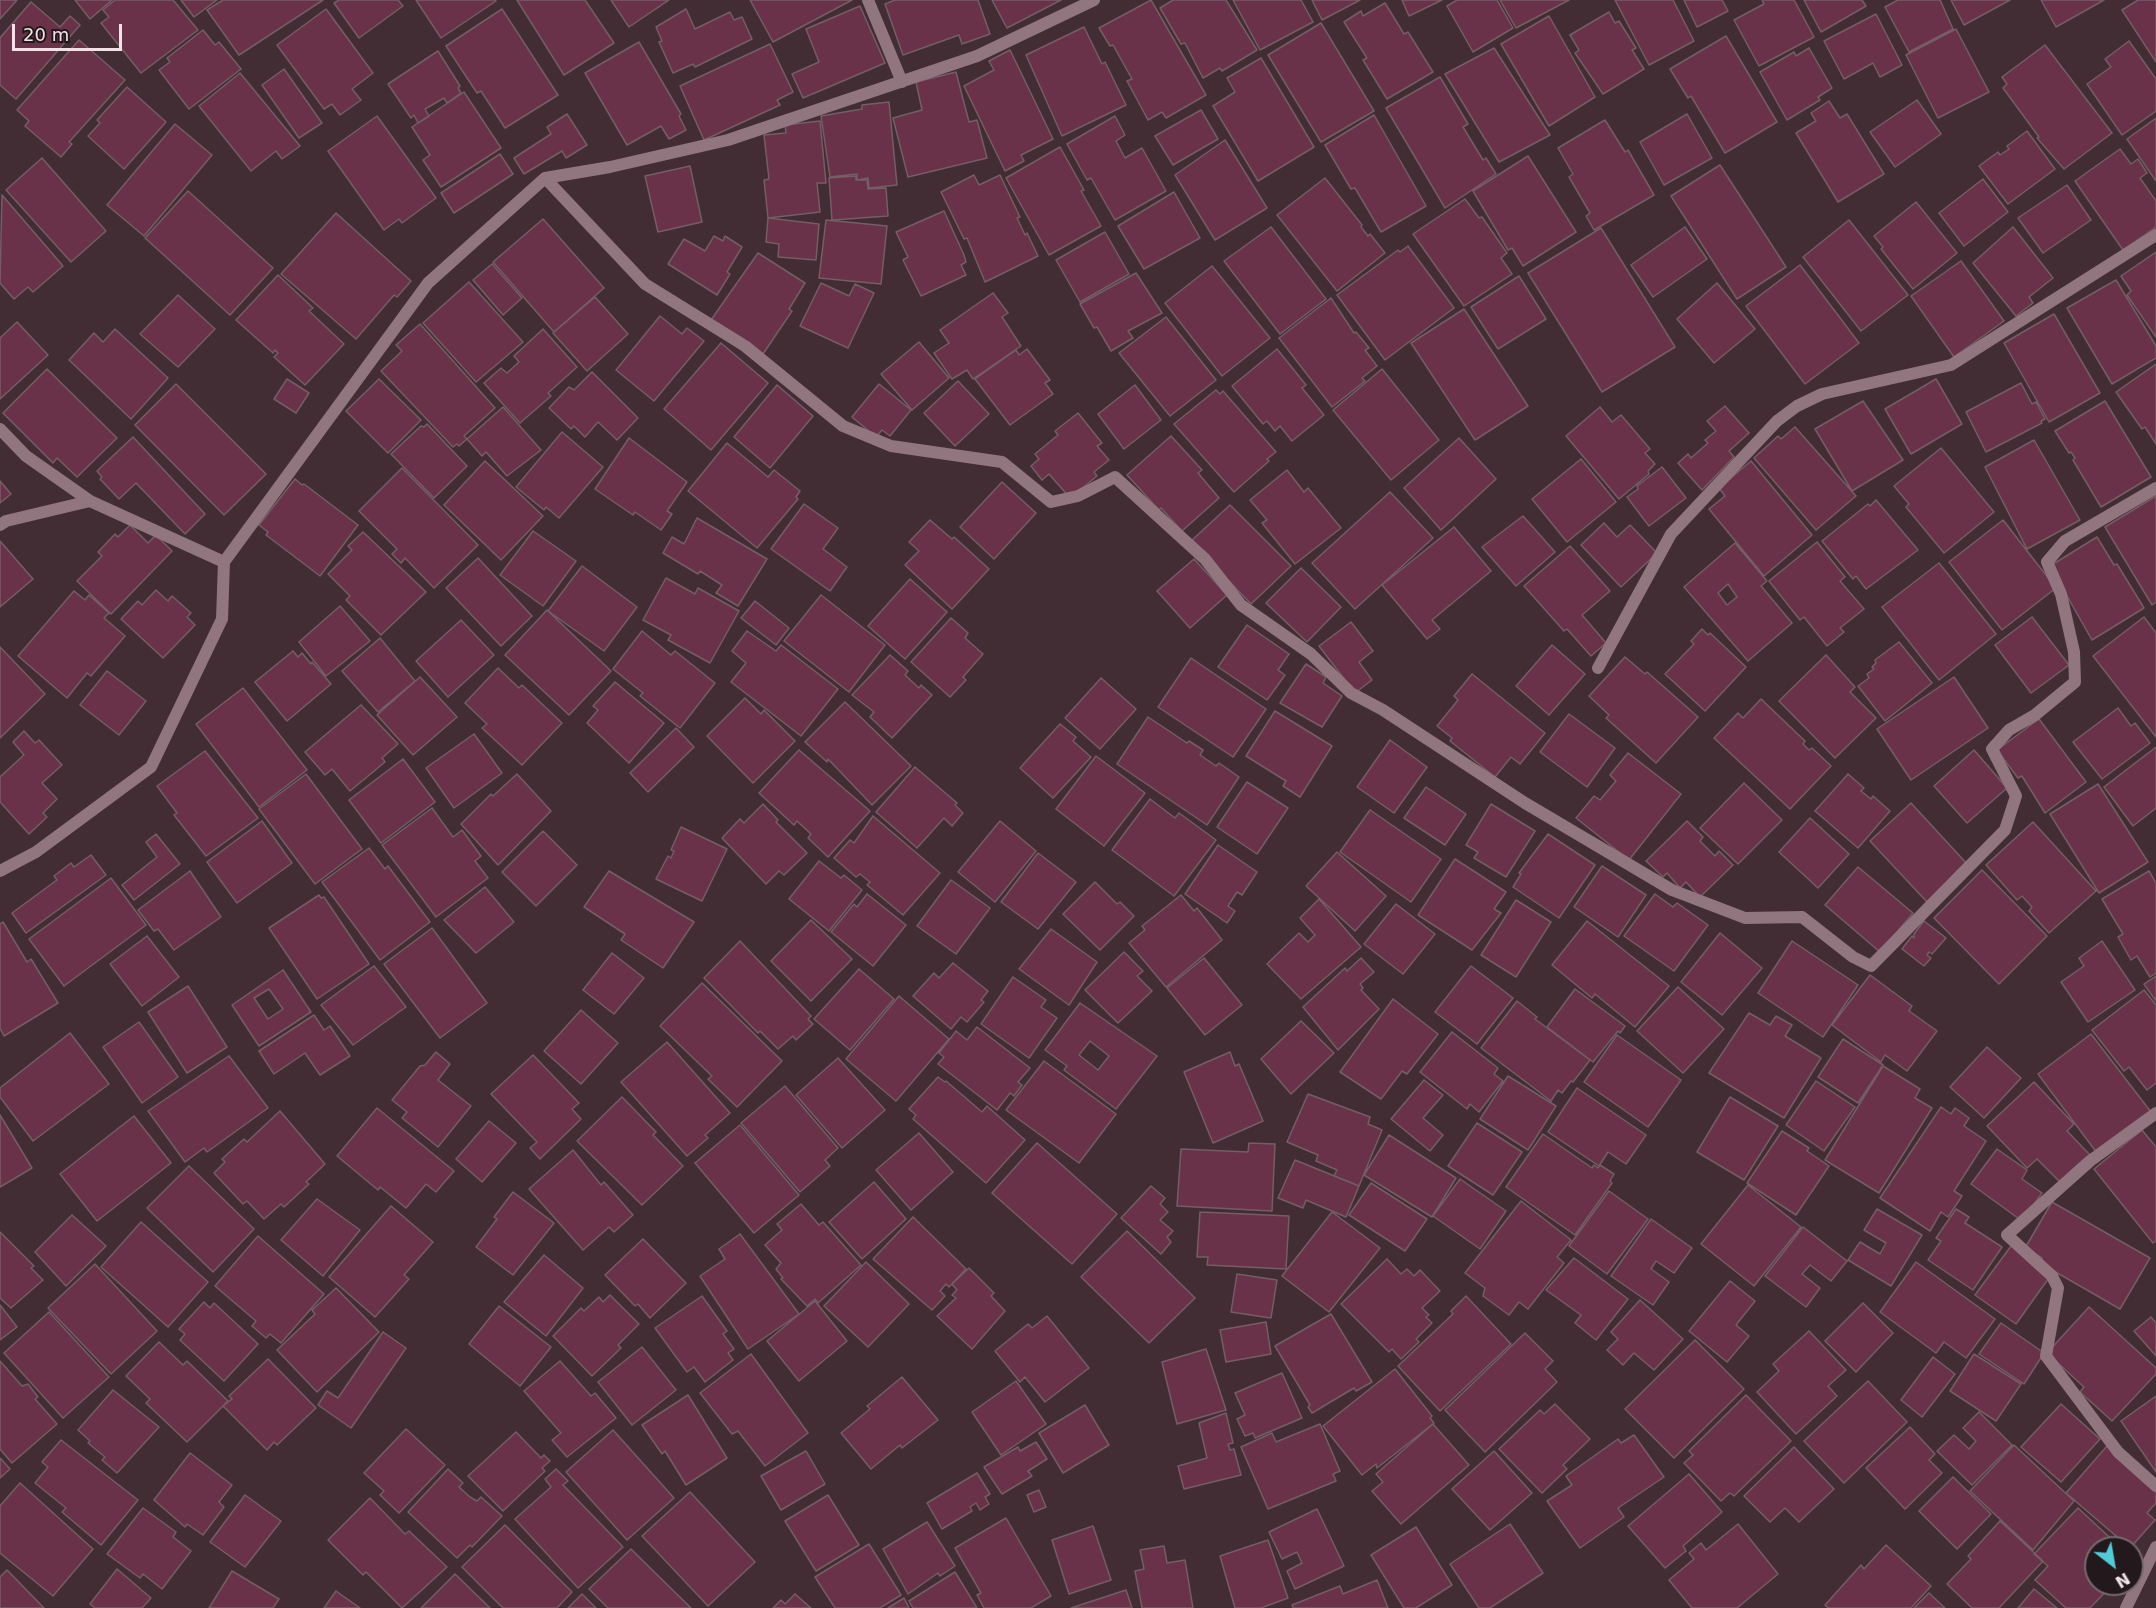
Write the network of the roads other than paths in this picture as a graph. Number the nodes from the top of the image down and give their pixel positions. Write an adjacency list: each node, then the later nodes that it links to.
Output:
1 (868, 0): 3 (street)
2 (1094, 0): 3 (street)
3 (902, 82): 4 (street)
4 (545, 178): 7 (street); 10 (street)
5 (2156, 235): 11 (street)
6 (0, 429): 8 (street)
7 (2156, 488)
8 (90, 501): 9 (street); 10 (street)
9 (0, 525)
10 (224, 562): 12 (street)
11 (1598, 668)
12 (0, 871)
13 (2156, 1113): 14 (street)
14 (2156, 1486)
15 (2156, 1547): 16 (street)
16 (2126, 1608)

